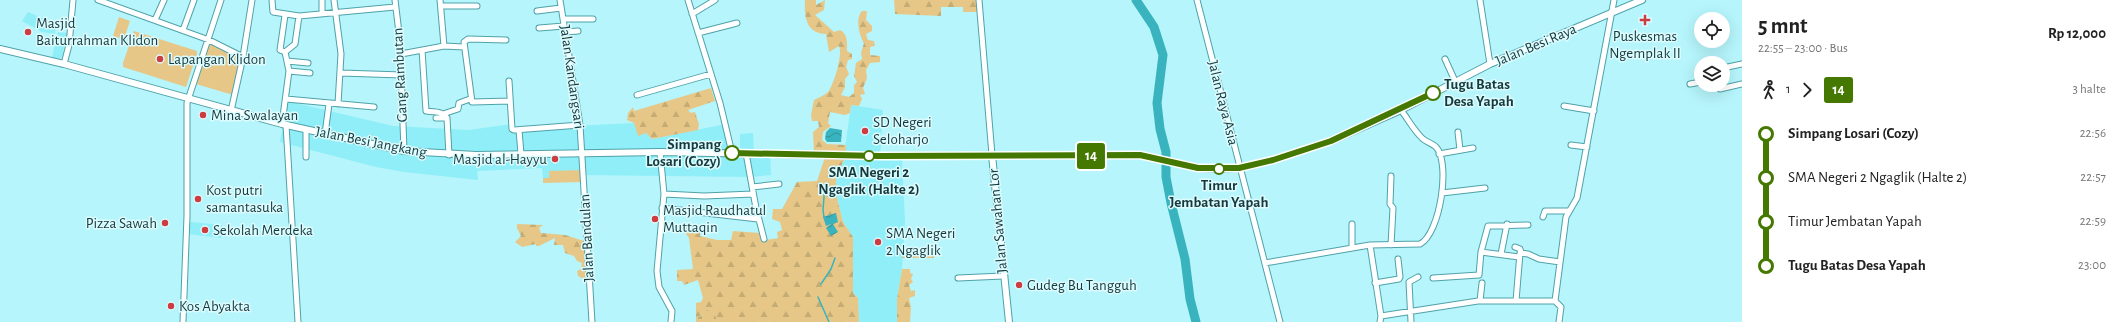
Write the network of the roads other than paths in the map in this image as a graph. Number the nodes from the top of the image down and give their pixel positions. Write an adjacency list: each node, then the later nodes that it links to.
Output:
1 (73, 0): 52 (street)
2 (98, 0): 33 (street)
3 (164, 0): 33 (street)
4 (194, 0): 37 (street)
5 (221, 0): 40 (street)
6 (252, 0): 48 (street)
7 (272, 0): 29 (street)
8 (322, 0): 26 (street)
9 (334, 0): 25 (street)
10 (394, 0): 22 (street, Gang Rambutan)
11 (440, 0): 20 (street)
12 (560, 0): 23 (street, Jalan Kandangsari)
13 (688, 0): 27 (street)
14 (715, 0): 27 (street)
15 (980, 0): 100 (street, Jalan Sawahan Lor)
16 (1197, 0): 103 (street, Jalan Raya Asia)
17 (1480, 0): 53 (street)
18 (1614, 0): 28 (street)
19 (1642, 0): 28 (main road, Jalan Besi Raya)
20 (441, 6): 21 (street); 42 (street)
21 (477, 6)
22 (395, 7): 25 (street); 47 (street, Gang Rambutan)
23 (561, 8): 24 (street); 31 (street, Jalan Kandangsari)
24 (537, 11)
25 (335, 13): 26 (street); 58 (street)
26 (322, 14): 30 (street)
27 (692, 14): 39 (street)
28 (1612, 14): 53 (main road, Jalan Besi Raya); 78 (street)
29 (285, 15): 30 (street); 46 (street)
30 (299, 16): 46 (street)
31 (563, 19): 32 (street); 36 (street, Jalan Kandangsari)
32 (593, 19)
33 (155, 20): 37 (street)
34 (737, 23): 39 (street)
35 (539, 28): 36 (street)
36 (565, 29): 38 (street); 82 (street, Jalan Kandangsari)
37 (183, 30): 40 (street)
38 (578, 31)
39 (698, 34): 59 (street)
40 (209, 40): 48 (street); 68 (street)
41 (506, 40): 43 (street)
42 (444, 46): 43 (street); 45 (street)
43 (464, 47): 70 (street)
44 (0, 48): 52 (main road, Jalan Besi Jangkang)
45 (422, 50): 47 (street); 79 (street)
46 (285, 52): 50 (street)
47 (401, 54): 60 (street, Gang Rambutan)
48 (243, 57): 77 (street)
49 (1445, 59): 62 (street)
50 (287, 61): 51 (street); 56 (street)
51 (308, 63)
52 (64, 64): 68 (main road, Jalan Besi Jangkang)
53 (1490, 64): 62 (main road, Jalan Besi Raya)
54 (1742, 64): 55 (street)
55 (1730, 67)
56 (289, 71): 57 (street); 69 (street)
57 (310, 73)
58 (341, 73): 60 (street); 73 (street)
59 (711, 74): 67 (street); 95 (street)
60 (402, 76): 92 (street, Gang Rambutan)
61 (509, 81): 71 (street)
62 (1455, 81): 76 (main road, Jalan Besi Raya)
63 (1694, 83): 64 (street)
64 (1690, 84)
65 (1742, 84): 66 (street)
66 (1730, 87)
67 (637, 95)
68 (188, 98): 77 (main road, Jalan Besi Jangkang); 140 (street)
69 (286, 99): 72 (street); 83 (street)
70 (470, 99): 71 (street); 79 (street)
71 (510, 101): 85 (street)
72 (329, 104): 73 (street); 87 (street)
73 (338, 104): 75 (street)
74 (1564, 106): 78 (street)
75 (374, 107)
76 (1401, 110): 98 (street); 103 (main road, Jalan Besi Raya)
77 (232, 111): 83 (main road, Jalan Besi Jangkang)
78 (1594, 112): 90 (street)
79 (443, 114): 81 (street)
80 (436, 118): 81 (street)
81 (447, 118): 99 (street)
82 (580, 124): 85 (street); 94 (street, Jalan Kandangsari)
83 (284, 125): 84 (main road, Jalan Besi Jangkang); 141 (street)
84 (306, 130): 87 (main road, Jalan Besi Jangkang); 101 (street)
85 (519, 130): 97 (street)
86 (1458, 132): 91 (street)
87 (325, 134): 92 (main road, Jalan Besi Jangkang)
88 (1571, 145): 90 (street)
89 (1473, 148): 91 (street)
90 (1587, 148): 112 (street)
91 (1460, 150): 98 (street)
92 (404, 151): 99 (main road, Jalan Besi Jangkang)
93 (660, 152): 94 (main road, Jalan Besi Jangkang); 95 (main road, Jalan Besi Jangkang); 109 (street)
94 (582, 153): 97 (main road, Jalan Besi Jangkang); 142 (street, Jalan Bandulan)
95 (732, 153): 96 (main road, Jalan Besi Jangkang)
96 (746, 153): 100 (main road, Jalan Besi Jangkang); 106 (street)
97 (521, 154): 99 (main road, Jalan Besi Jangkang)
98 (1439, 154): 108 (street)
99 (449, 155)
100 (992, 155): 102 (main road, Jalan Besi Jangkang); 129 (main road, Jalan Sawahan Lor)
101 (306, 157)
102 (1160, 158): 103 (main road, Jalan Besi Raya)
103 (1239, 168): 128 (street, Jalan Raya Asia)
104 (1391, 176): 120 (street)
105 (779, 184): 106 (street)
106 (752, 187): 110 (street)
107 (1485, 188): 108 (street)
108 (1442, 193): 120 (street)
109 (664, 194): 110 (street); 111 (street)
110 (753, 194): 114 (street)
111 (662, 208): 114 (street); 143 (street)
112 (1568, 211): 113 (street); 127 (street)
113 (1543, 217)
114 (758, 219): 118 (street)
115 (1352, 224): 122 (street)
116 (1507, 224): 117 (street); 123 (street); 124 (street)
117 (1528, 225)
118 (764, 239)
119 (1370, 245): 120 (street); 122 (street); 134 (street)
120 (1391, 245)
121 (1515, 247): 125 (street)
122 (1352, 248): 128 (street)
123 (1481, 252): 124 (street); 132 (street)
124 (1501, 254): 125 (street)
125 (1520, 255): 127 (street); 136 (street)
126 (1398, 259): 134 (street)
127 (1560, 262): 137 (street)
128 (1265, 263): 145 (street, Jalan Raya Asia)
129 (1003, 276): 131 (street); 144 (main road, Jalan Sawahan Lor)
130 (1418, 277): 138 (street)
131 (958, 278)
132 (1433, 278)
133 (1482, 282): 135 (street)
134 (1375, 283): 139 (street)
135 (1480, 301): 136 (street); 138 (street)
136 (1516, 301): 137 (street)
137 (1555, 301): 147 (street)
138 (1409, 311): 139 (street); 146 (street)
139 (1381, 319)
140 (183, 322)
141 (298, 322)
142 (592, 322)
143 (672, 322)
144 (1009, 322)
145 (1280, 322)
146 (1410, 322)
147 (1559, 322)

